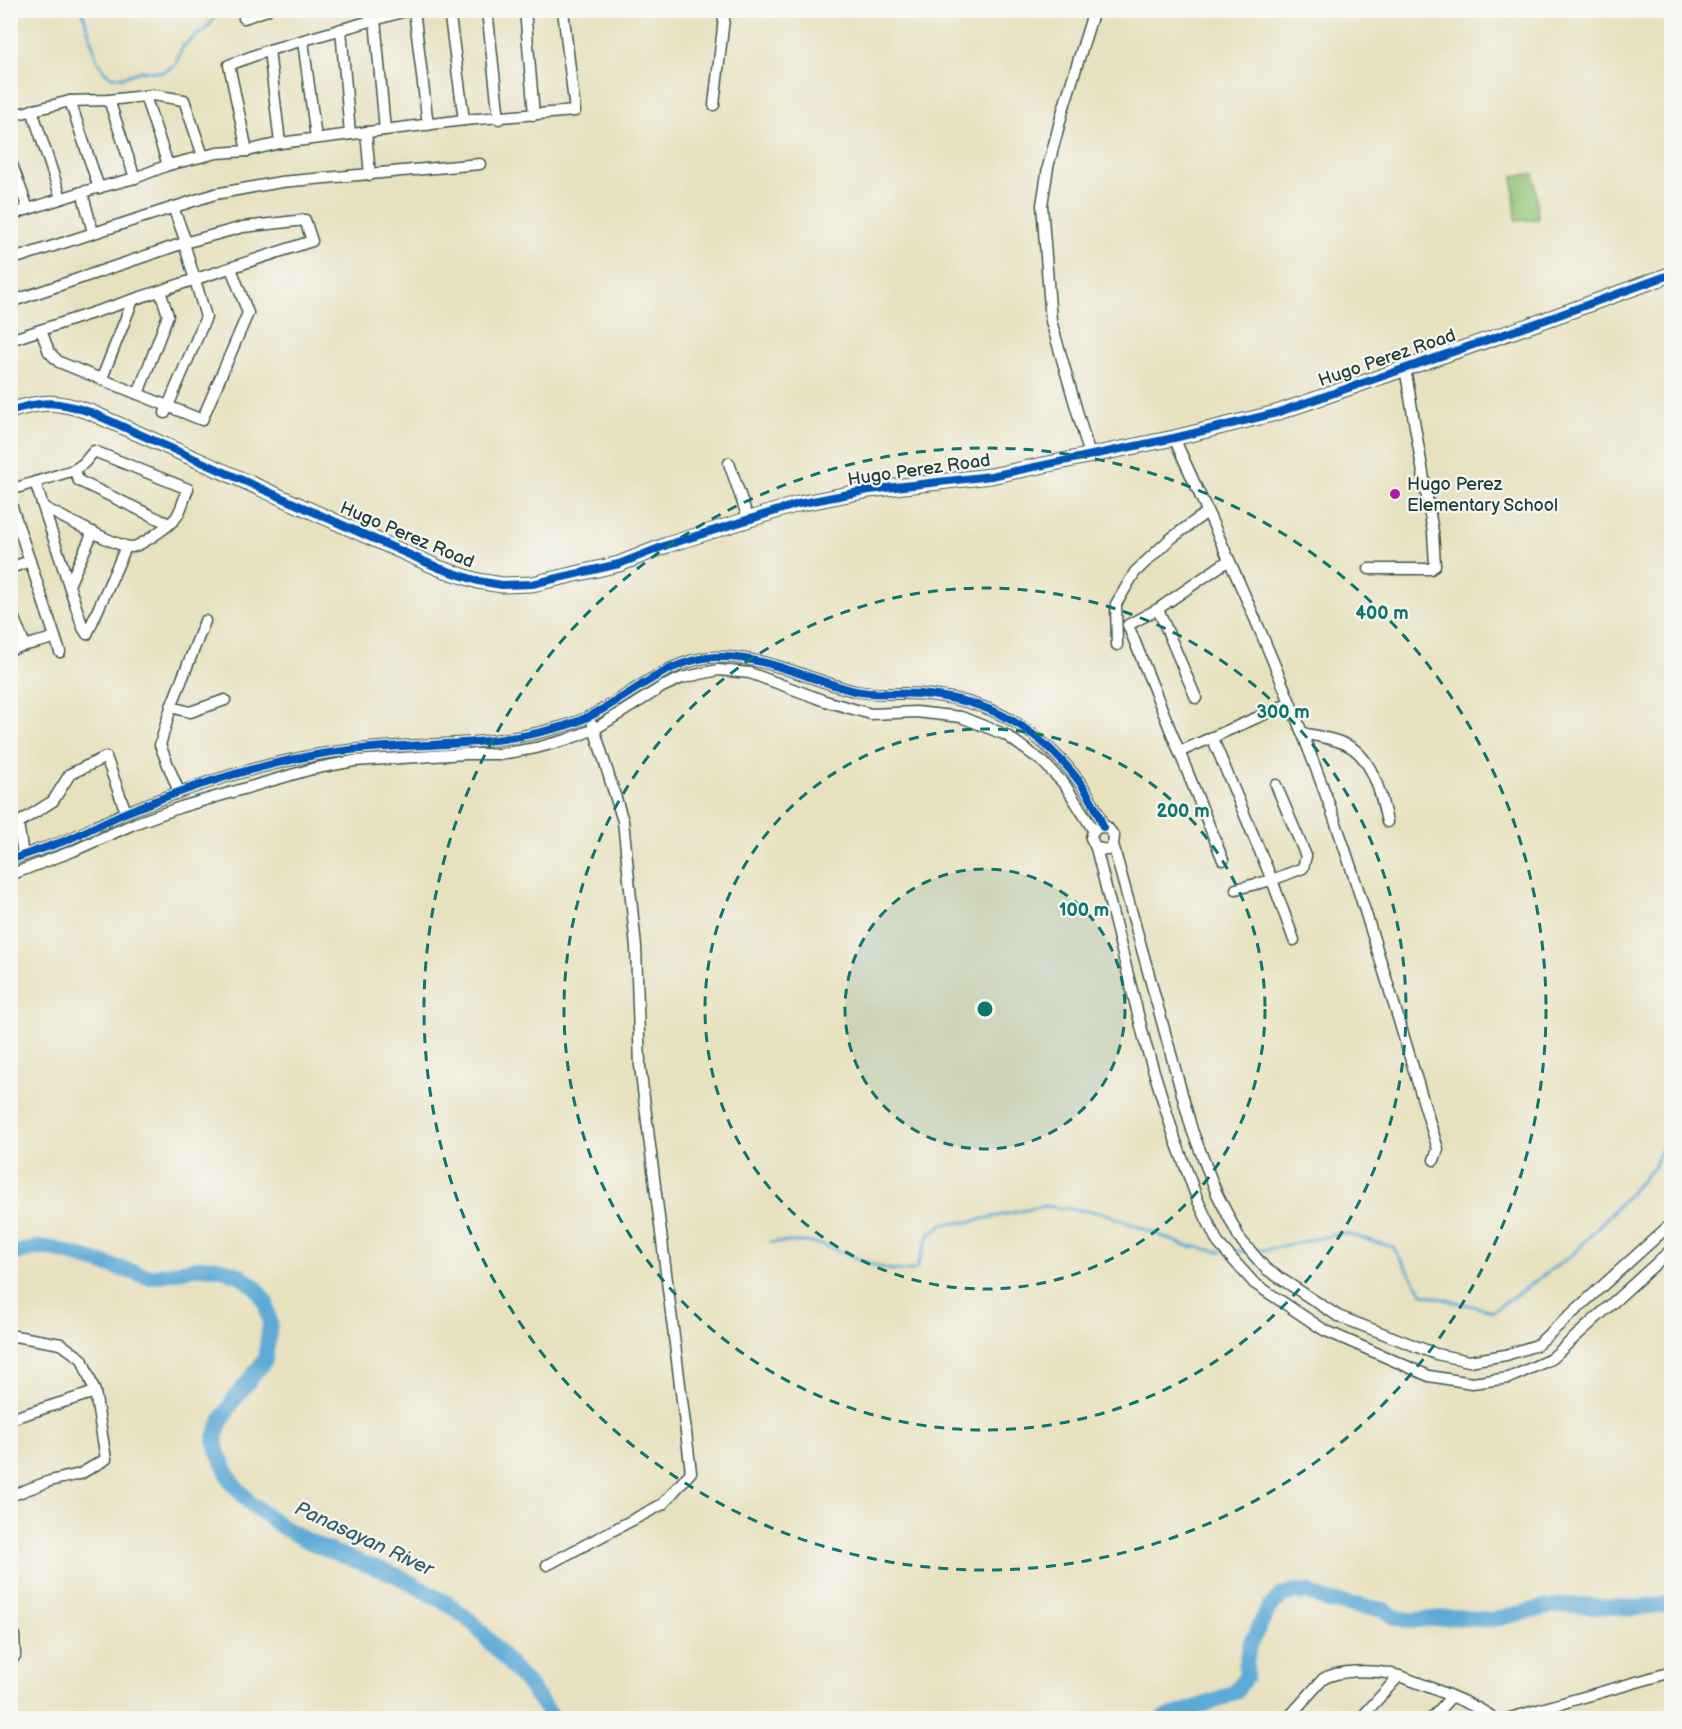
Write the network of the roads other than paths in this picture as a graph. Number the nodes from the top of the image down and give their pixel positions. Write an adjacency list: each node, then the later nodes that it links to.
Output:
1 (267, 10): 10 (street)
2 (409, 10): 11 (street)
3 (414, 10): 24 (street)
4 (449, 10): 23 (street)
5 (487, 10): 22 (street)
6 (525, 10): 20 (street)
7 (563, 10): 20 (street)
8 (725, 10): 18 (street)
9 (1094, 10): 60 (street)
10 (244, 18)
11 (375, 19): 12 (street); 25 (street)
12 (341, 29): 13 (street); 27 (street)
13 (303, 41): 14 (street); 28 (street)
14 (269, 50): 29 (street); 30 (street)
15 (145, 96): 16 (street); 31 (street); 34 (street)
16 (109, 100): 17 (street); 36 (street)
17 (70, 101): 19 (street); 37 (street)
18 (714, 105)
19 (32, 110): 21 (street); 39 (street)
20 (534, 115): 22 (street)
21 (10, 116)
22 (499, 119): 23 (street)
23 (464, 120): 24 (street)
24 (428, 125): 25 (street)
25 (385, 130): 26 (street)
26 (366, 132): 27 (street); 35 (street)
27 (351, 134): 28 (street)
28 (316, 138): 29 (street)
29 (280, 143): 30 (street)
30 (247, 151): 31 (street)
31 (203, 156): 34 (street)
32 (10, 159): 41 (street)
33 (480, 164): 35 (street)
34 (168, 165): 36 (street)
35 (370, 175): 40 (street)
36 (135, 178): 37 (street)
37 (99, 188): 38 (street)
38 (82, 192): 39 (street); 43 (street)
39 (62, 198): 41 (street)
40 (173, 207): 43 (street); 44 (street)
41 (28, 209): 42 (street)
42 (10, 215)
43 (93, 232): 45 (street)
44 (185, 243): 46 (street); 48 (street); 51 (street)
45 (10, 260)
46 (231, 268): 48 (street); 57 (street)
47 (1671, 274): 54 (street, Hugo Perez Road)
48 (194, 280): 49 (street); 57 (street)
49 (160, 291): 50 (street); 56 (street)
50 (133, 300): 52 (street); 55 (street)
51 (10, 302)
52 (41, 330): 53 (street); 55 (street)
53 (10, 340)
54 (1405, 368): 59 (street, Hugo Perez Road); 75 (street)
55 (102, 378): 56 (street)
56 (138, 394): 57 (street)
57 (167, 410)
58 (10, 411): 68 (street, Hugo Perez Road)
59 (1174, 438): 60 (street, Hugo Perez Road); 67 (street)
60 (1090, 456): 68 (street, Hugo Perez Road)
61 (729, 463): 68 (street)
62 (74, 470): 63 (street); 69 (street); 69 (street)
63 (35, 482): 64 (street); 66 (street)
64 (10, 490)
65 (10, 501): 73 (street)
66 (45, 508): 70 (street); 76 (street)
67 (1208, 512): 72 (street); 82 (street)
68 (749, 520)
69 (169, 524): 71 (street)
70 (93, 532): 71 (street); 76 (street)
71 (126, 547): 76 (street)
72 (1230, 560): 78 (street); 89 (street)
73 (30, 561): 74 (street); 80 (street)
74 (10, 568)
75 (1369, 569)
76 (69, 585)
77 (10, 609): 81 (street)
78 (1158, 609): 87 (street); 95 (street)
79 (205, 621): 90 (street)
80 (55, 637): 81 (street); 84 (street)
81 (25, 645): 83 (street)
82 (1117, 645)
83 (10, 650)
84 (60, 652)
85 (717, 657): 86 (street); 91 (street); 100 (street)
86 (718, 670): 92 (street); 100 (street)
87 (1196, 698)
88 (225, 700): 90 (street)
89 (1290, 703): 93 (street); 94 (street)
90 (171, 707): 97 (street)
91 (589, 717): 92 (street); 97 (street)
92 (595, 729): 106 (street); 117 (street)
93 (1302, 733): 99 (street); 110 (street)
94 (1212, 737): 95 (street); 107 (street)
95 (1179, 752): 105 (street)
96 (1276, 785): 107 (street)
97 (179, 792): 98 (street)
98 (126, 812): 103 (street); 103 (street)
99 (1388, 822)
100 (1098, 829): 101 (street); 102 (street)
101 (1113, 844): 102 (street); 111 (street)
102 (1096, 848): 112 (street)
103 (24, 855): 104 (street)
104 (10, 860)
105 (1223, 860)
106 (10, 875)
107 (1272, 880): 108 (street); 109 (street)
108 (1236, 889)
109 (1294, 940)
110 (1434, 1160)
111 (1671, 1223)
112 (1671, 1249)
113 (10, 1337): 114 (street)
114 (95, 1392): 115 (street); 116 (street)
115 (10, 1419)
116 (10, 1496)
117 (547, 1565)
118 (10, 1629): 119 (street)
119 (10, 1661)
120 (1671, 1672): 127 (street)
121 (1399, 1676): 122 (street); 123 (street); 124 (street)
122 (1451, 1697): 125 (street); 126 (street)
123 (1288, 1719)
124 (1362, 1719)
125 (1432, 1719)
126 (1493, 1719)
127 (1510, 1719)

